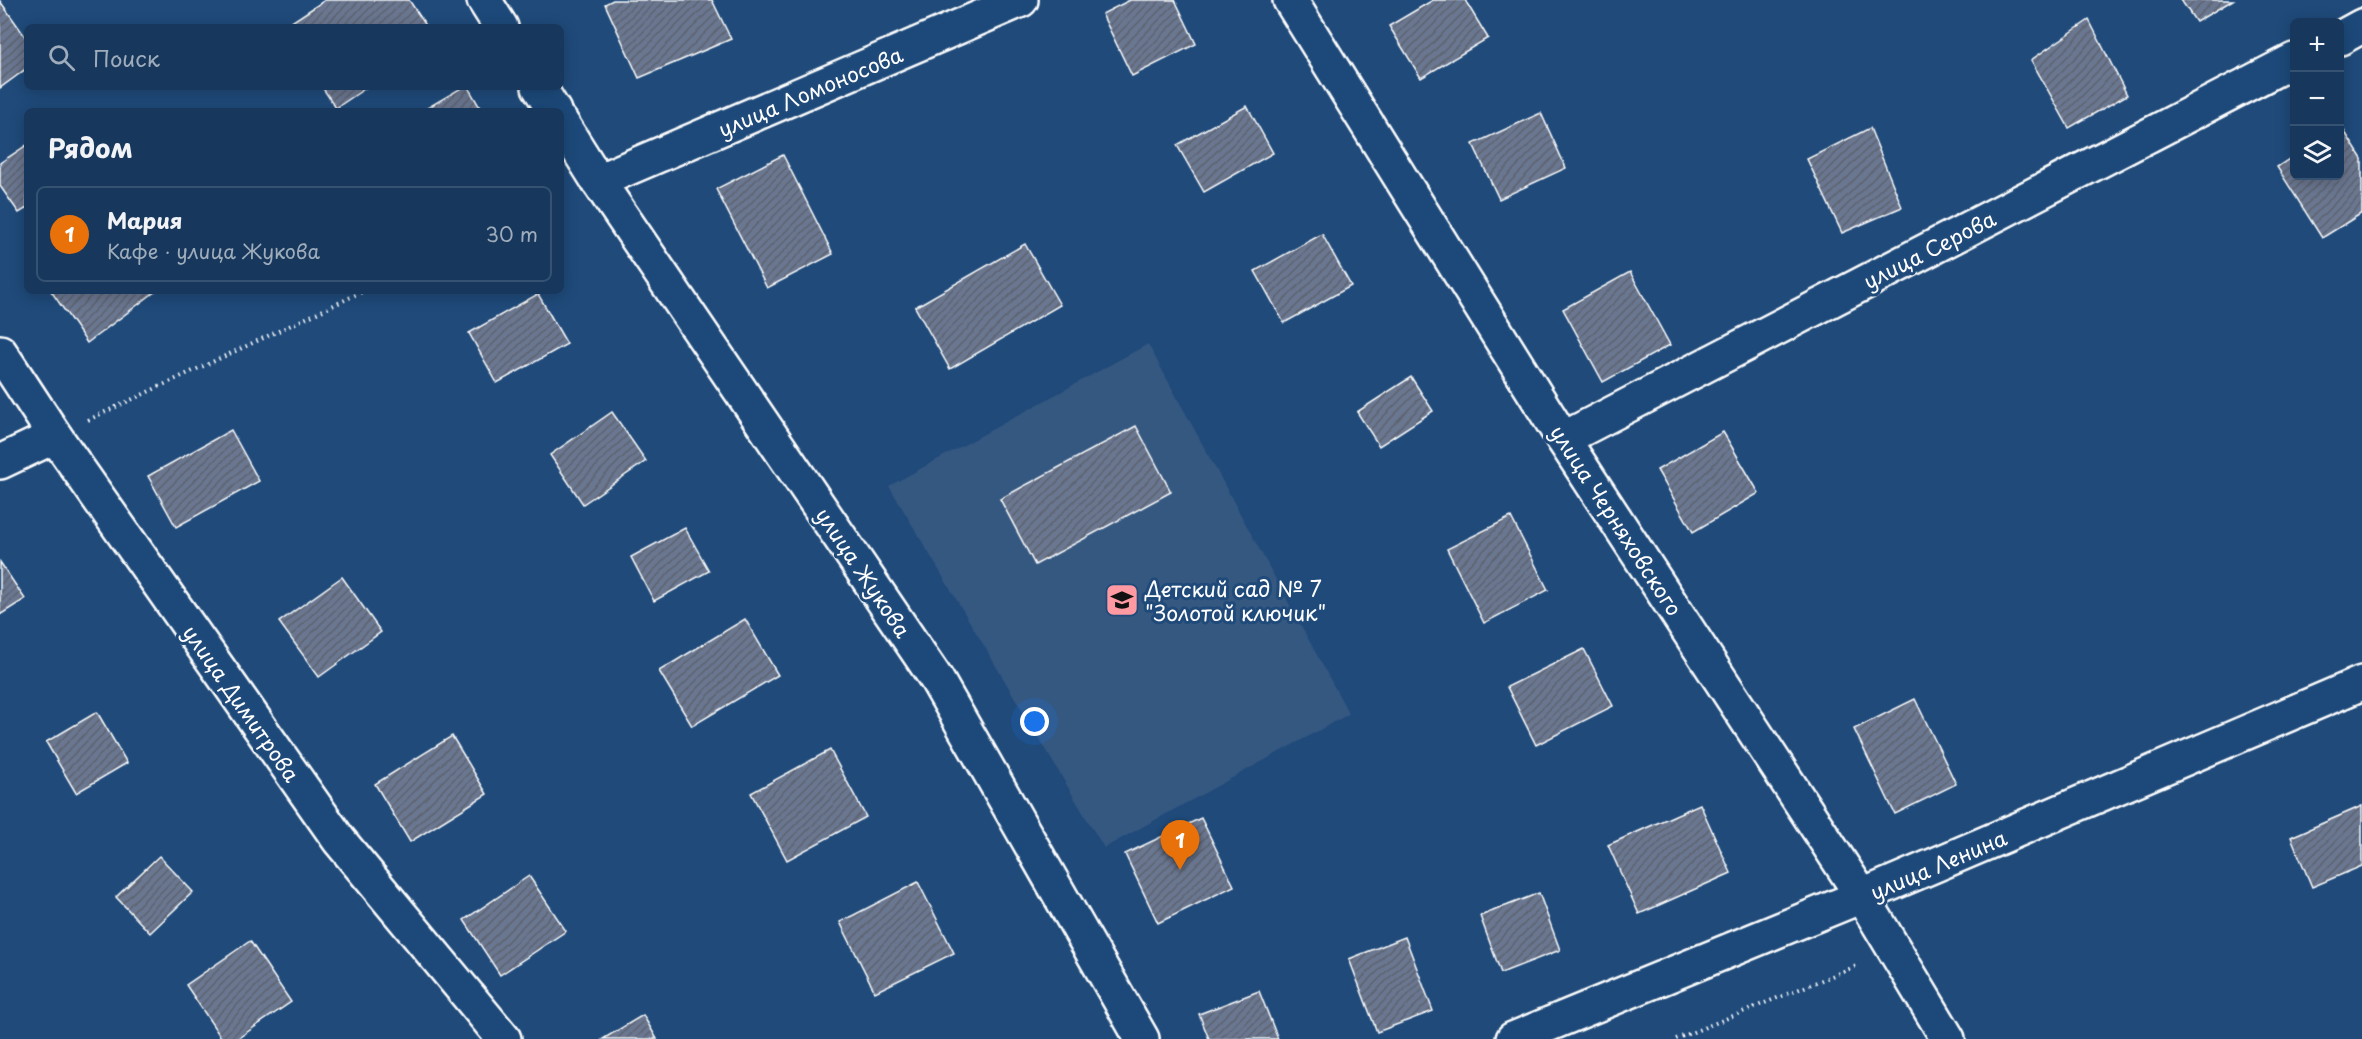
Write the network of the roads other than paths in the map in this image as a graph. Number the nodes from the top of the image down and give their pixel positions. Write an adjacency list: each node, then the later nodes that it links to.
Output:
1 (484, 0): 4 (street)
2 (1021, 0): 11 (street, улица Ломоносова)
3 (1290, 0): 14 (street, улица Черняховского)
4 (499, 24)
5 (2362, 26): 6 (street)
6 (2344, 36)
7 (2290, 63): 14 (street, улица Серова)
8 (541, 90): 9 (street)
9 (552, 108)
10 (564, 127): 11 (street, улица Жукова)
11 (598, 181): 19 (street, улица Жукова)
12 (0, 352): 13 (street, улица Димитрова)
13 (54, 436): 15 (street); 18 (street, улица Димитрова)
14 (1563, 439): 17 (street, улица Черняховского)
15 (0, 462)
16 (2362, 683): 17 (street, улица Ленина)
17 (1862, 896): 20 (street, улица Ленина); 21 (street, улица Черняховского)
18 (504, 1039)
19 (1142, 1039)
20 (1513, 1039)
21 (1948, 1039)

